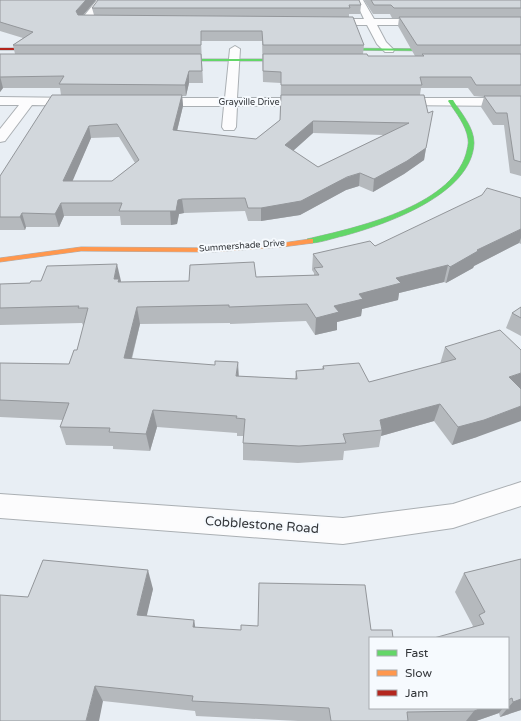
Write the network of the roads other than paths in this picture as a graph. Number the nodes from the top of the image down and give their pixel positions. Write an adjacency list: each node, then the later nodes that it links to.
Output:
1 (101, 0): 3 (street)
2 (359, 0): 5 (street)
3 (99, 22)
4 (318, 22): 5 (street)
5 (372, 22): 6 (street); 7 (street)
6 (435, 22)
7 (385, 47): 10 (street); 11 (street); 13 (street)
8 (0, 49): 9 (street)
9 (55, 49)
10 (320, 49)
11 (451, 50)
12 (235, 52): 14 (street); 15 (street); 21 (street)
13 (328, 56)
14 (163, 60)
15 (300, 60)
16 (452, 101): 23 (street); 24 (street); 27 (street, Summershade Drive)
17 (0, 102): 18 (street)
18 (28, 102): 19 (street); 26 (street)
19 (90, 102)
20 (137, 102): 21 (street, Grayville Drive)
21 (231, 102): 22 (street, Grayville Drive); 25 (street)
22 (326, 102)
23 (381, 102)
24 (521, 102)
25 (229, 127)
26 (0, 138)
27 (0, 260)
28 (521, 494): 29 (street, Cobblestone Road)
29 (0, 506)

